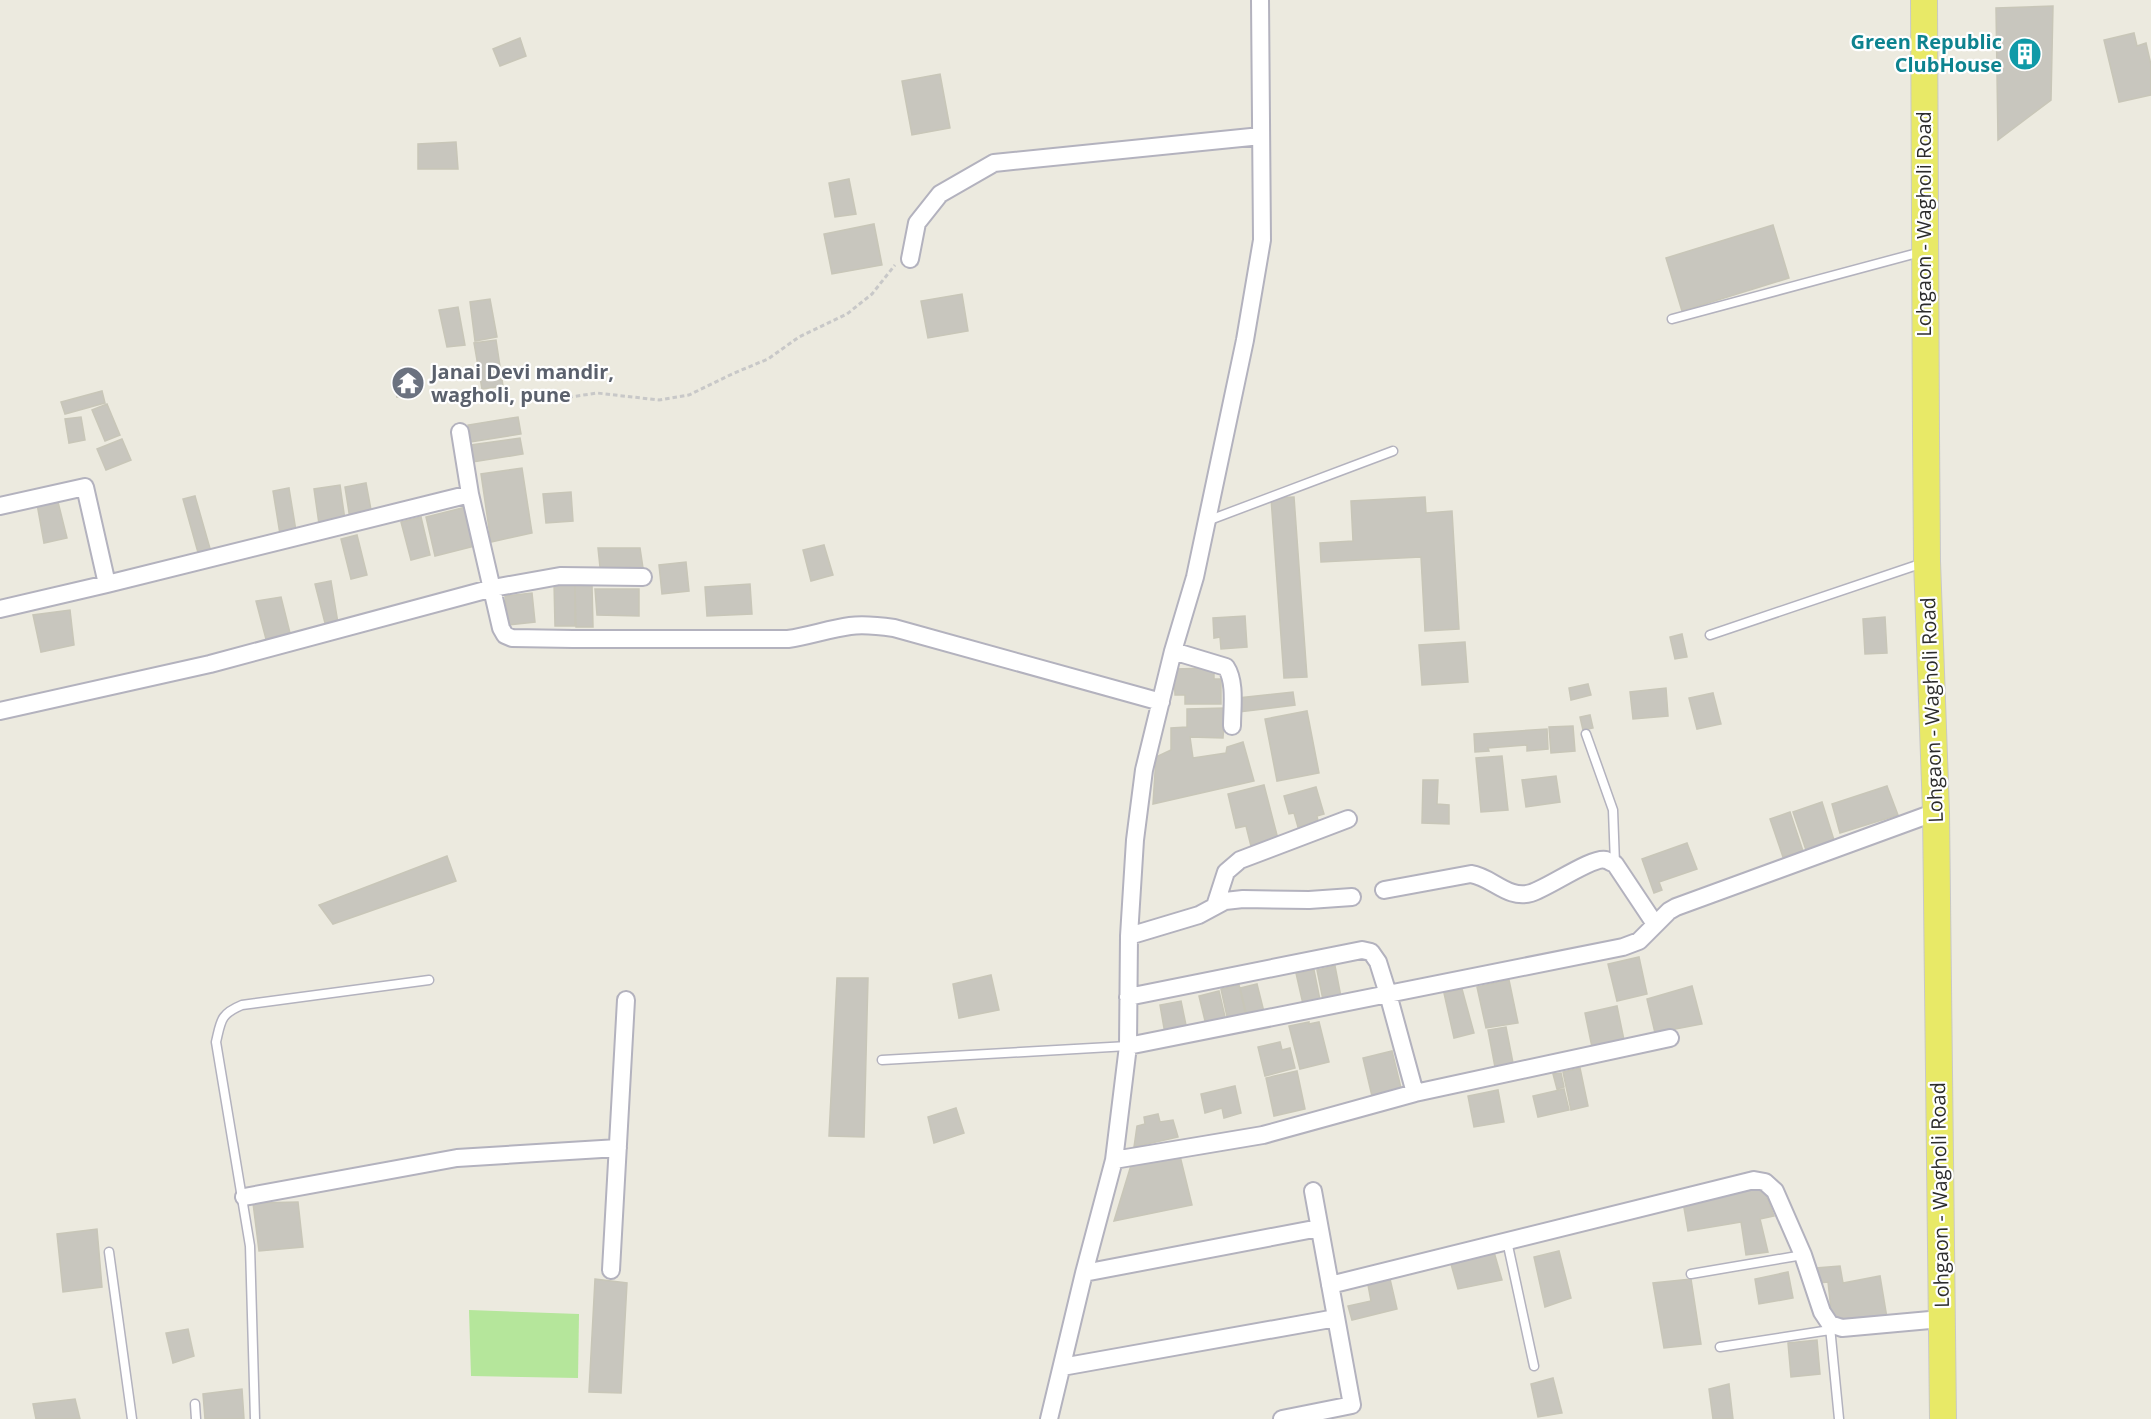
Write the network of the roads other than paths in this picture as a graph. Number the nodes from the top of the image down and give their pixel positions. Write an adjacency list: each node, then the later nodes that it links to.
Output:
1 (1260, 0): 3 (street)
2 (1924, 0): 4 (main road, Lohgaon - Wagholi Road)
3 (1261, 136): 5 (street); 11 (street)
4 (1924, 251): 6 (lane); 12 (main road, Lohgaon - Wagholi Road)
5 (910, 259)
6 (1672, 319)
7 (460, 432): 9 (street)
8 (1393, 452): 11 (lane)
9 (470, 494): 14 (street); 15 (street)
10 (0, 506): 14 (street)
11 (1207, 521): 18 (street)
12 (1928, 561): 17 (lane); 23 (main road, Lohgaon - Wagholi Road)
13 (643, 578): 15 (street)
14 (107, 584): 16 (street)
15 (493, 588): 19 (street); 20 (street)
16 (0, 609)
17 (1710, 636)
18 (1173, 651): 19 (street); 21 (street)
19 (1161, 702): 30 (street)
20 (0, 711)
21 (1232, 726)
22 (1586, 734): 25 (lane)
23 (1936, 812): 29 (street); 52 (main road, Lohgaon - Wagholi Road)
24 (1348, 819): 28 (street)
25 (1614, 864): 26 (street); 29 (street)
26 (1384, 890)
27 (1352, 897): 28 (street)
28 (1215, 906): 30 (street)
29 (1655, 924): 32 (street)
30 (1130, 936): 33 (street)
31 (429, 980): 42 (lane)
32 (1388, 994): 33 (street); 36 (street); 38 (street)
33 (1128, 997): 36 (street)
34 (626, 1000): 39 (street)
35 (1670, 1038): 38 (street)
36 (1128, 1046): 37 (lane); 40 (street)
37 (882, 1060)
38 (1415, 1093): 40 (street)
39 (618, 1148): 42 (street); 47 (street)
40 (1114, 1160): 48 (street)
41 (1313, 1191): 43 (street)
42 (244, 1197): 60 (lane)
43 (1319, 1227): 48 (street); 50 (street)
44 (1507, 1241): 46 (street); 50 (street); 55 (lane)
45 (109, 1252): 58 (lane)
46 (1803, 1255): 49 (lane); 53 (street)
47 (611, 1270)
48 (1084, 1273): 56 (street)
49 (1691, 1274)
50 (1330, 1285): 51 (street)
51 (1336, 1318): 56 (street); 62 (street)
52 (1941, 1319): 53 (street); 64 (main road, Lohgaon - Wagholi Road)
53 (1830, 1327): 54 (lane); 63 (lane)
54 (1719, 1347)
55 (1534, 1366)
56 (1062, 1367): 61 (street)
57 (195, 1404): 59 (lane)
58 (132, 1419)
59 (196, 1419)
60 (255, 1419)
61 (1049, 1419)
62 (1282, 1419)
63 (1839, 1419)
64 (1943, 1419)

